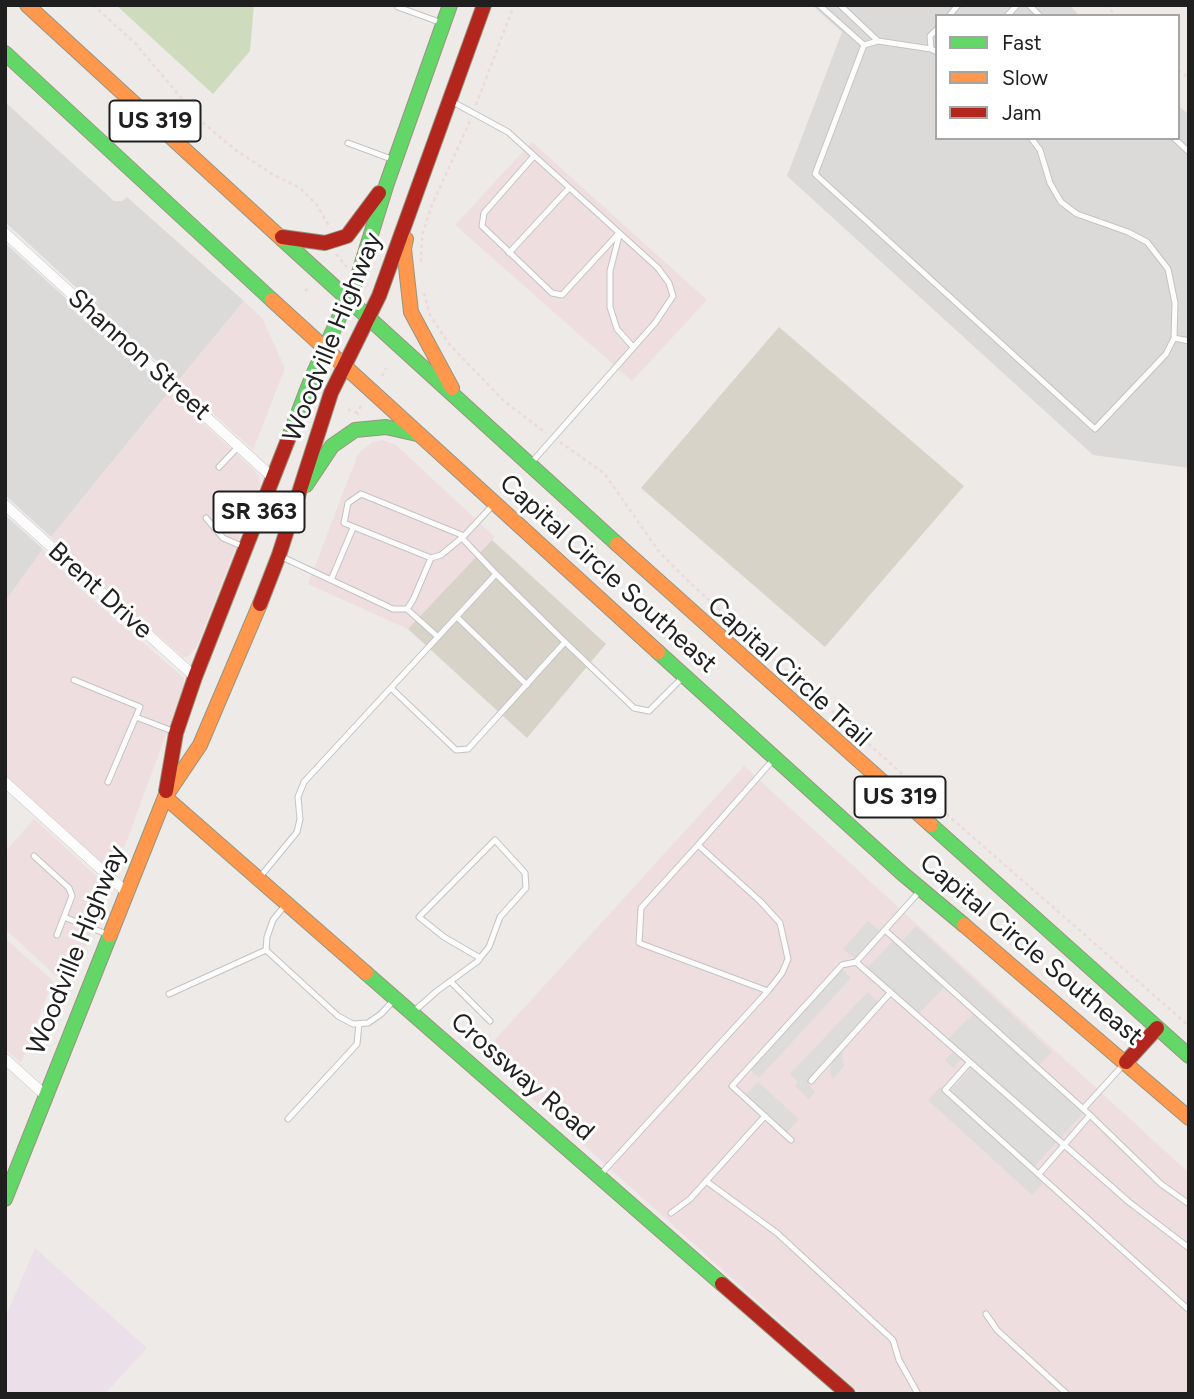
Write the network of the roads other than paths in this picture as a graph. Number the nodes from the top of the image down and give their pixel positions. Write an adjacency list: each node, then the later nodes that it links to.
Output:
1 (27, 5): 25 (main road, Capital Circle Southeast / US 319)
2 (450, 5): 7 (main road, Woodville Highway / SR 363)
3 (484, 5): 13 (main road, Woodville Highway / SR 363)
4 (819, 5): 10 (lane)
5 (839, 5): 9 (lane)
6 (398, 7): 7 (lane)
7 (444, 24): 19 (main road, Woodville Highway / SR 363)
8 (935, 31): 11 (lane)
9 (878, 41): 10 (lane); 11 (lane)
10 (864, 45): 29 (lane)
11 (934, 51)
12 (5, 52): 32 (main road, Capital Circle Southeast / US 319)
13 (451, 100): 18 (lane); 22 (main road, Woodville Highway / SR 363)
14 (1032, 140): 29 (lane)
15 (1176, 140): 17 (lane)
16 (348, 143): 19 (lane)
17 (1189, 152)
18 (534, 156): 21 (lane); 26 (lane)
19 (395, 160): 20 (main road, Woodville Highway / SR 363)
20 (387, 183): 25 (main road); 27 (main road, Woodville Highway / SR 363)
21 (569, 188): 24 (lane); 26 (lane)
22 (414, 203): 28 (main road, Woodville Highway / SR 363); 34 (main road)
23 (5, 233): 36 (street, Shannon Street)
24 (619, 233): 26 (lane); 31 (lane); 31 (lane)
25 (282, 237): 27 (main road, Capital Circle Southeast / US 319)
26 (509, 253)
27 (347, 299): 28 (main road, Capital Circle Southeast / US 319); 32 (main road, Woodville Highway / SR 363)
28 (368, 318): 33 (main road, Woodville Highway / SR 363); 34 (main road, Capital Circle Southeast / US 319)
29 (1174, 338): 30 (lane)
30 (1189, 341)
31 (633, 347): 37 (lane)
32 (326, 348): 33 (main road, Capital Circle Southeast / US 319); 39 (main road, Woodville Highway / SR 363)
33 (345, 366): 35 (main road, Capital Circle Southeast / US 319); 40 (main road, Woodville Highway / SR 363)
34 (458, 399): 37 (main road, Capital Circle Southeast / US 319)
35 (416, 434): 40 (main road); 41 (main road, Capital Circle Southeast / US 319)
36 (239, 446): 38 (lane); 39 (street, Shannon Street)
37 (530, 465): 87 (main road, Capital Circle Southeast / US 319)
38 (219, 467)
39 (272, 477): 46 (main road, Woodville Highway / SR 363)
40 (298, 496): 47 (main road, Woodville Highway / SR 363)
41 (494, 504): 45 (lane); 55 (main road, Capital Circle Southeast / US 319)
42 (5, 505): 56 (street, Brent Drive)
43 (206, 518): 46 (lane)
44 (354, 528): 45 (lane); 48 (lane); 50 (lane)
45 (463, 537): 48 (lane); 49 (lane)
46 (246, 547): 56 (main road, Woodville Highway / SR 363)
47 (279, 555): 50 (lane); 65 (main road, Woodville Highway / SR 363)
48 (431, 558): 51 (lane)
49 (496, 574): 52 (lane); 54 (lane)
50 (331, 580): 51 (lane)
51 (407, 609): 53 (lane)
52 (457, 617): 53 (lane); 58 (lane)
53 (438, 637): 59 (lane)
54 (565, 642): 55 (lane); 58 (lane)
55 (684, 676): 62 (main road, Capital Circle Southeast / US 319)
56 (195, 677): 61 (main road, Woodville Highway / SR 363)
57 (74, 681): 60 (lane)
58 (527, 685): 59 (lane)
59 (391, 688): 68 (lane)
60 (136, 717): 61 (lane); 64 (lane)
61 (176, 733): 65 (main road, Woodville Highway / SR 363)
62 (775, 758): 66 (lane); 69 (main road, Capital Circle Southeast / US 319)
63 (5, 782): 70 (street)
64 (108, 782)
65 (165, 797): 68 (main road, Crossway Road); 70 (main road, Woodville Highway / SR 363)
66 (698, 845): 80 (lane); 80 (lane)
67 (34, 856): 72 (lane)
68 (258, 879): 71 (main road, Crossway Road)
69 (922, 890): 73 (lane); 91 (main road, Capital Circle Southeast / US 319)
70 (126, 892): 75 (main road, Woodville Highway / SR 363)
71 (286, 904): 76 (lane); 83 (main road, Crossway Road)
72 (64, 917): 74 (lane); 75 (lane)
73 (886, 930): 78 (lane); 94 (lane)
74 (57, 935)
75 (108, 935): 93 (main road, Woodville Highway / SR 363)
76 (265, 950): 82 (lane); 86 (lane)
77 (480, 958): 77 (lane); 79 (lane)
78 (856, 962): 81 (lane); 96 (lane)
79 (451, 982): 84 (lane); 85 (lane)
80 (768, 991): 103 (lane)
81 (891, 992): 90 (lane); 92 (lane)
82 (169, 994)
83 (395, 998): 84 (main road, Crossway Road); 86 (lane)
84 (412, 1013): 103 (main road, Crossway Road)
85 (490, 1021)
86 (359, 1024): 97 (lane)
87 (1157, 1028): 88 (main road, Capital Circle Southeast / US 319); 91 (main road)
88 (1189, 1056)
89 (5, 1059): 93 (street)
90 (970, 1062): 100 (lane); 102 (lane)
91 (1126, 1062): 94 (lane); 98 (main road, Capital Circle Southeast / US 319)
92 (811, 1081)
93 (46, 1095): 101 (main road, Woodville Highway / SR 363)
94 (1083, 1109): 95 (lane)
95 (1090, 1115): 100 (lane); 106 (lane)
96 (765, 1116): 99 (lane); 104 (lane)
97 (288, 1118)
98 (1189, 1118)
99 (791, 1140)
100 (1064, 1145): 102 (lane); 108 (lane)
101 (10, 1172): 105 (main road, Woodville Highway / SR 363)
102 (1039, 1174): 109 (lane)
103 (599, 1176): 111 (main road, Crossway Road)
104 (706, 1181): 107 (lane); 112 (lane)
105 (5, 1199)
106 (1189, 1204)
107 (671, 1213)
108 (1189, 1248)
109 (1189, 1310)
110 (986, 1314): 113 (lane)
111 (848, 1394)
112 (918, 1394)
113 (1067, 1394)

